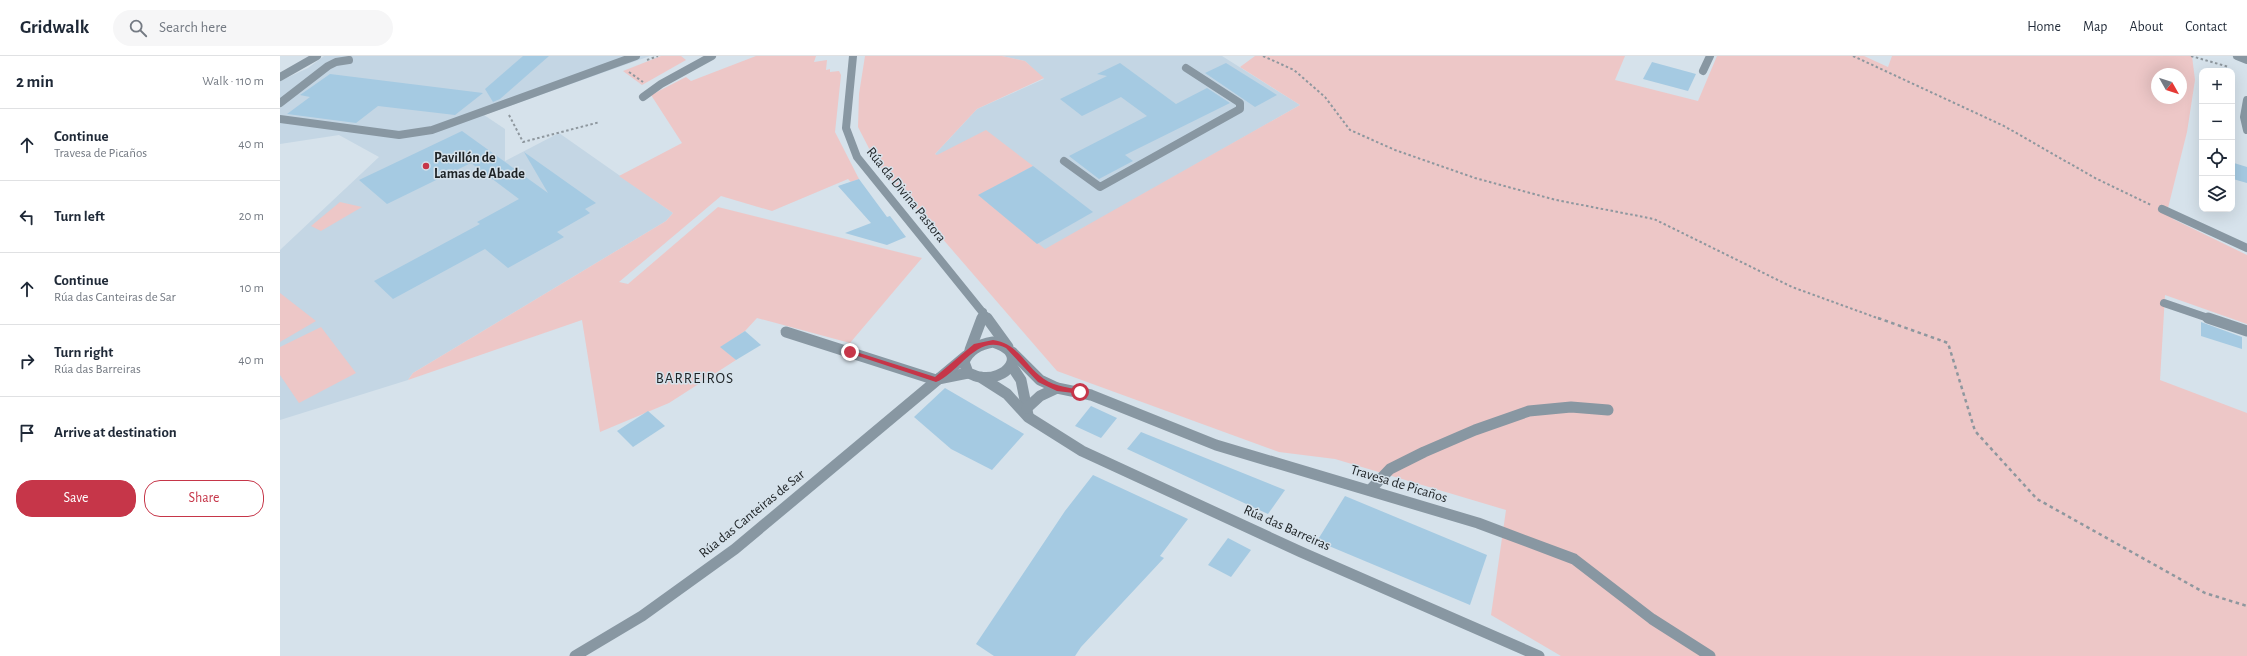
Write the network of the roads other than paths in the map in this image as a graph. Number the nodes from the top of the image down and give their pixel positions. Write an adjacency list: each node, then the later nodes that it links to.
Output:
1 (317, 56): 11 (street)
2 (636, 56): 15 (street)
3 (712, 56): 12 (street)
4 (853, 56): 21 (street, Rúa da Divina Pastora)
5 (1710, 56): 10 (street)
6 (2237, 56): 8 (street)
7 (348, 60): 14 (street)
8 (2247, 60)
9 (1186, 68): 17 (street)
10 (1704, 71)
11 (280, 77)
12 (643, 97)
13 (2247, 100): 16 (street)
14 (280, 103)
15 (280, 119)
16 (2247, 130)
17 (1064, 161)
18 (2162, 210): 19 (street)
19 (2247, 248)
20 (2164, 303): 22 (street)
21 (983, 312): 24 (street, Rúa da Divina Pastora); 25 (street)
22 (2247, 331)
23 (786, 332): 29 (street)
24 (1010, 349): 25 (street); 26 (street); 30 (street, Travesa de Picaños)
25 (968, 353): 27 (street); 29 (street, Rúa das Canteiras de Sar)
26 (1011, 365): 28 (street); 32 (street)
27 (968, 373): 28 (street); 29 (street, Rúa das Canteiras de Sar)
28 (982, 378): 32 (street, Rúa das Barreiras)
29 (936, 380): 34 (street, Rúa das Canteiras de Sar)
30 (1057, 388): 32 (street); 33 (street, Travesa de Picaños)
31 (1608, 410): 33 (street)
32 (1028, 412): 35 (street, Rúa das Barreiras)
33 (1370, 490): 36 (street, Travesa de Picaños)
34 (575, 656)
35 (1539, 656)
36 (1710, 656)

